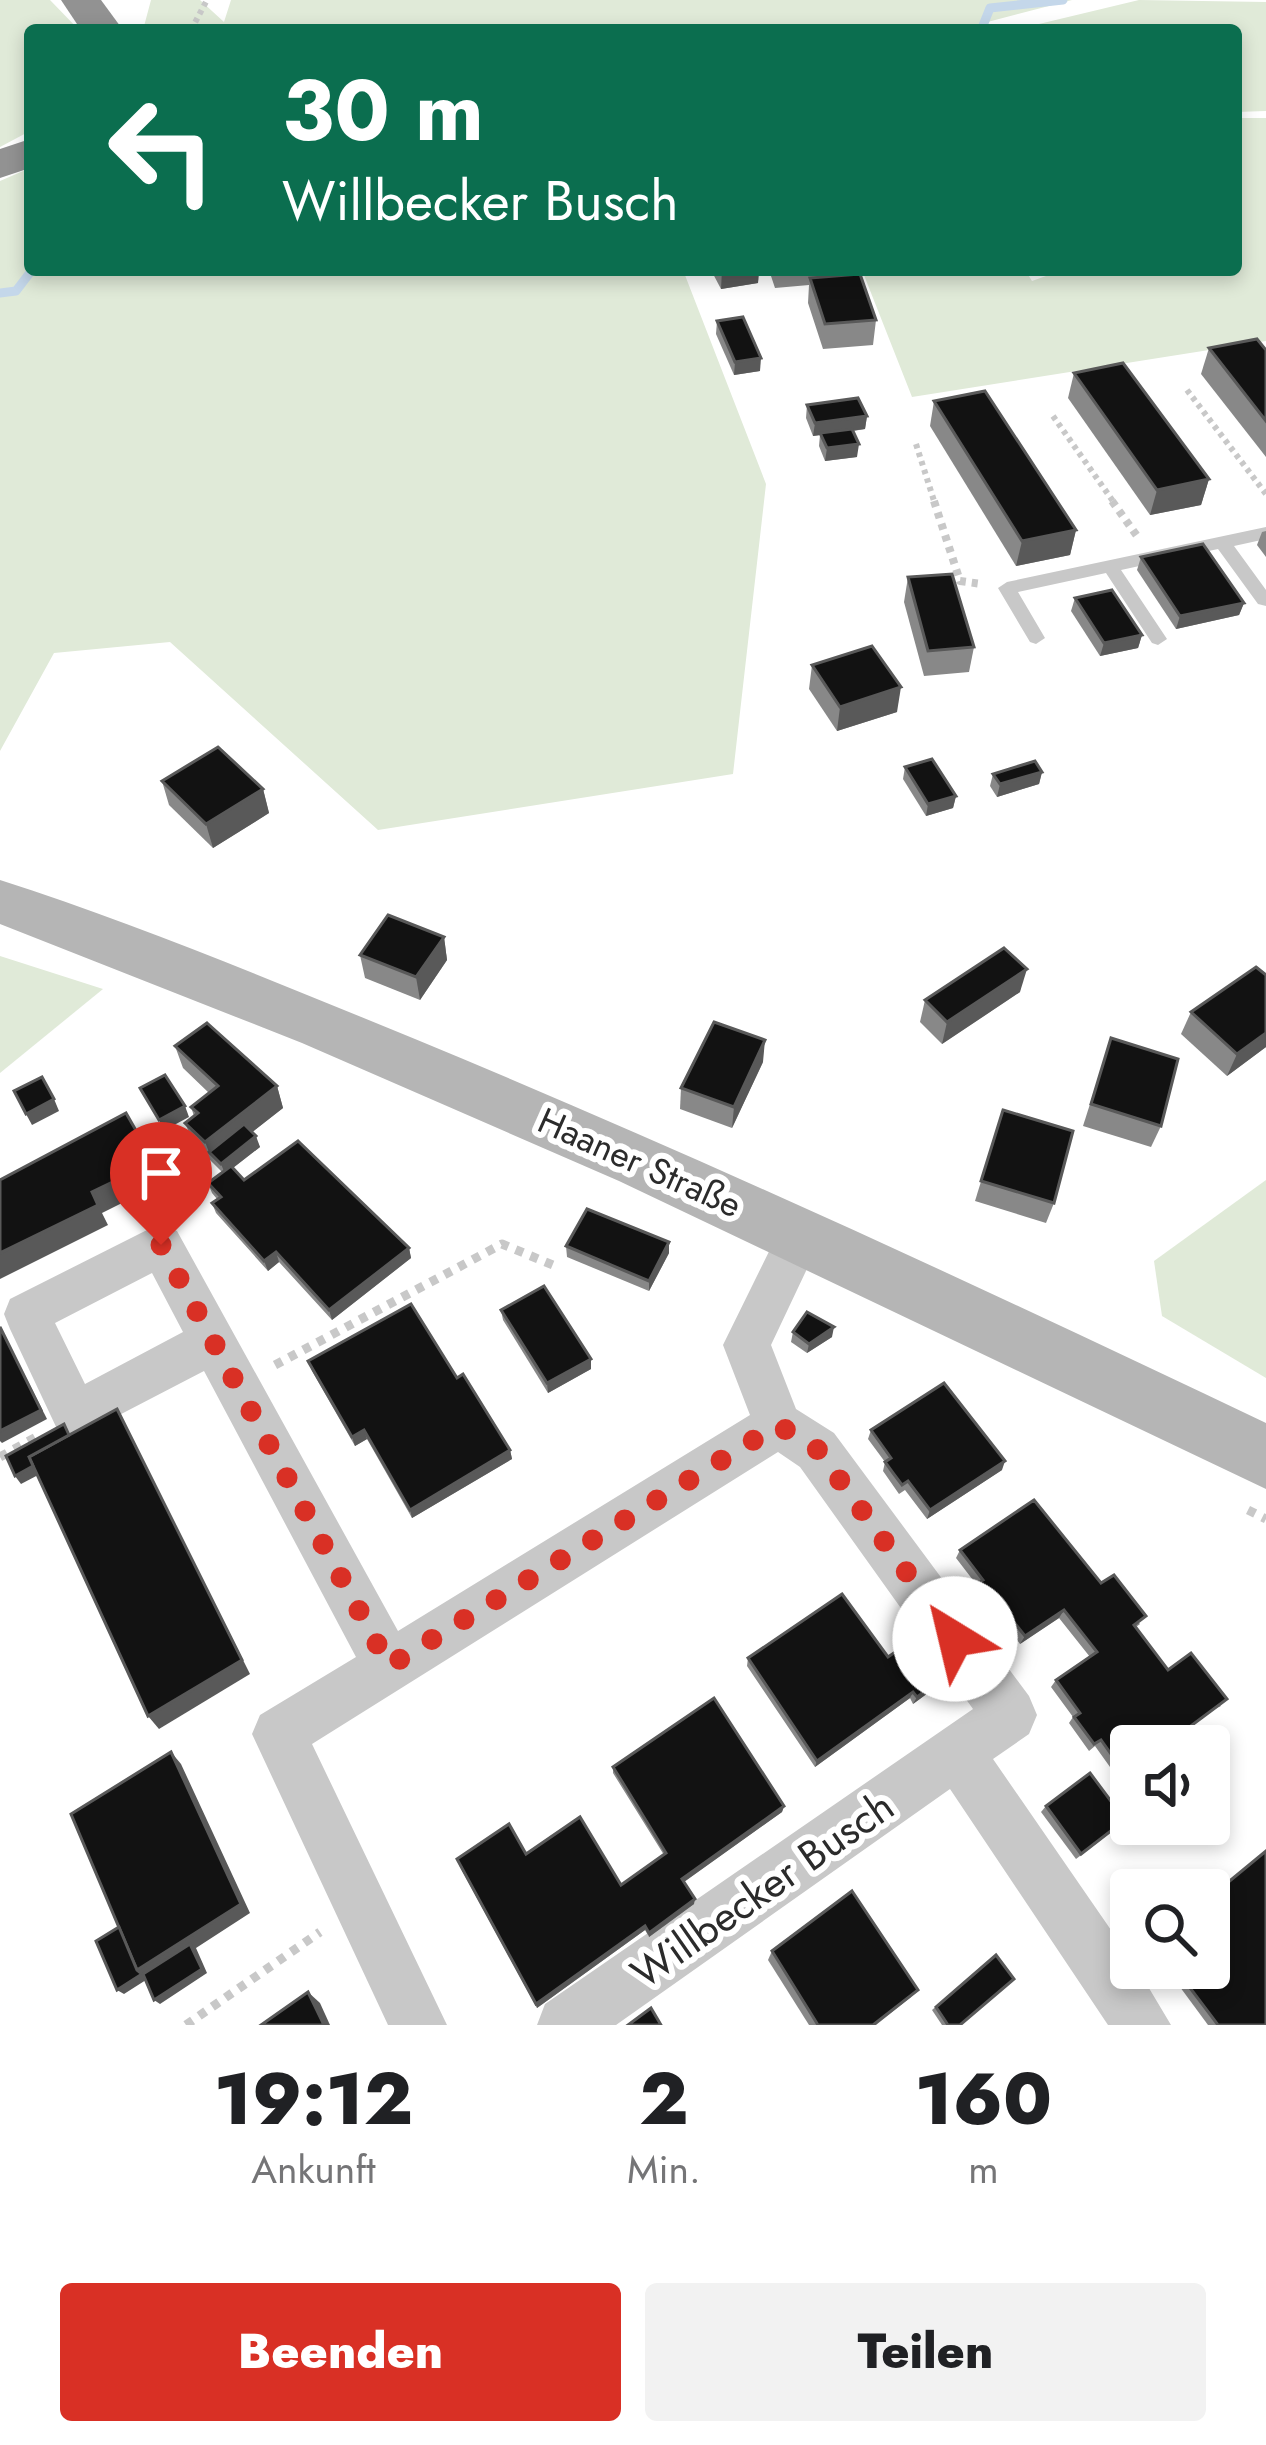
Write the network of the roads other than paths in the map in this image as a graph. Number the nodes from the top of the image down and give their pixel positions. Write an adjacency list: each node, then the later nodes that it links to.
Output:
1 (1266, 532): 2 (lane)
2 (1222, 542): 3 (lane); 4 (lane)
3 (1110, 566): 5 (lane); 6 (lane)
4 (1264, 600)
5 (1036, 638)
6 (1159, 639)
7 (0, 901): 8 (main road, Haaner Straße)
8 (800, 1235): 10 (street); 11 (main road, Haaner Straße)
9 (213, 1341): 12 (street)
10 (778, 1425): 12 (street); 13 (street, Willbecker Busch)
11 (1266, 1457)
12 (389, 1666): 14 (street)
13 (958, 1754): 15 (street, Willbecker Busch); 16 (street)
14 (418, 2025)
15 (566, 2025)
16 (1142, 2025)

